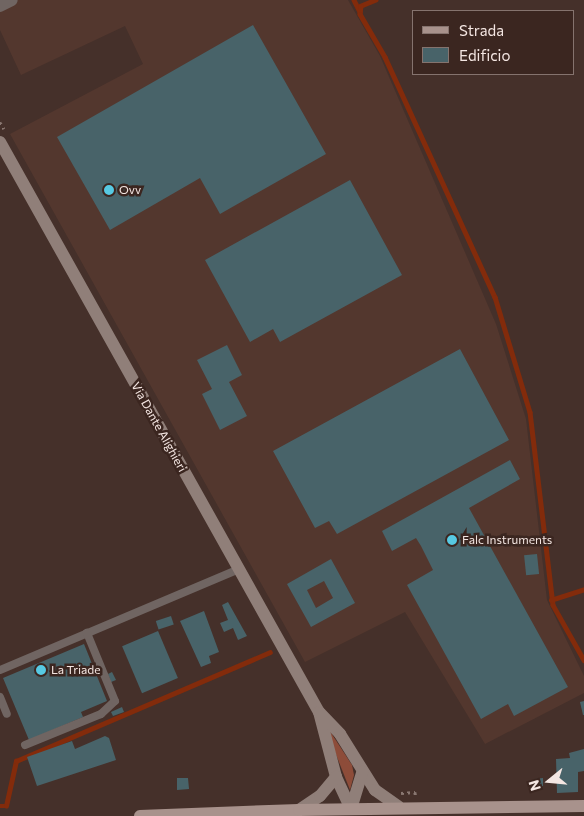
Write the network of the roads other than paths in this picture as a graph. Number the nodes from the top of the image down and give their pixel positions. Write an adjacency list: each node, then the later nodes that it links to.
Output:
1 (12, 0): 2 (street)
2 (0, 6)
3 (0, 142): 4 (street, Via Dante Alighieri)
4 (239, 569): 5 (lane); 8 (street, Via Dante Alighieri)
5 (87, 633): 6 (lane); 10 (lane)
6 (0, 670)
7 (0, 697): 9 (lane)
8 (319, 712): 11 (street, Via Dante Alighieri); 12 (street, Via Dante Alighieri)
9 (7, 714)
10 (25, 745)
11 (362, 772): 14 (street, Via Dante Alighieri); 15 (street)
12 (336, 777): 15 (street, Via Dante Alighieri); 16 (street)
13 (584, 806): 14 (main road)
14 (399, 808): 15 (main road)
15 (351, 809): 16 (main road)
16 (299, 810): 17 (main road)
17 (140, 816)

